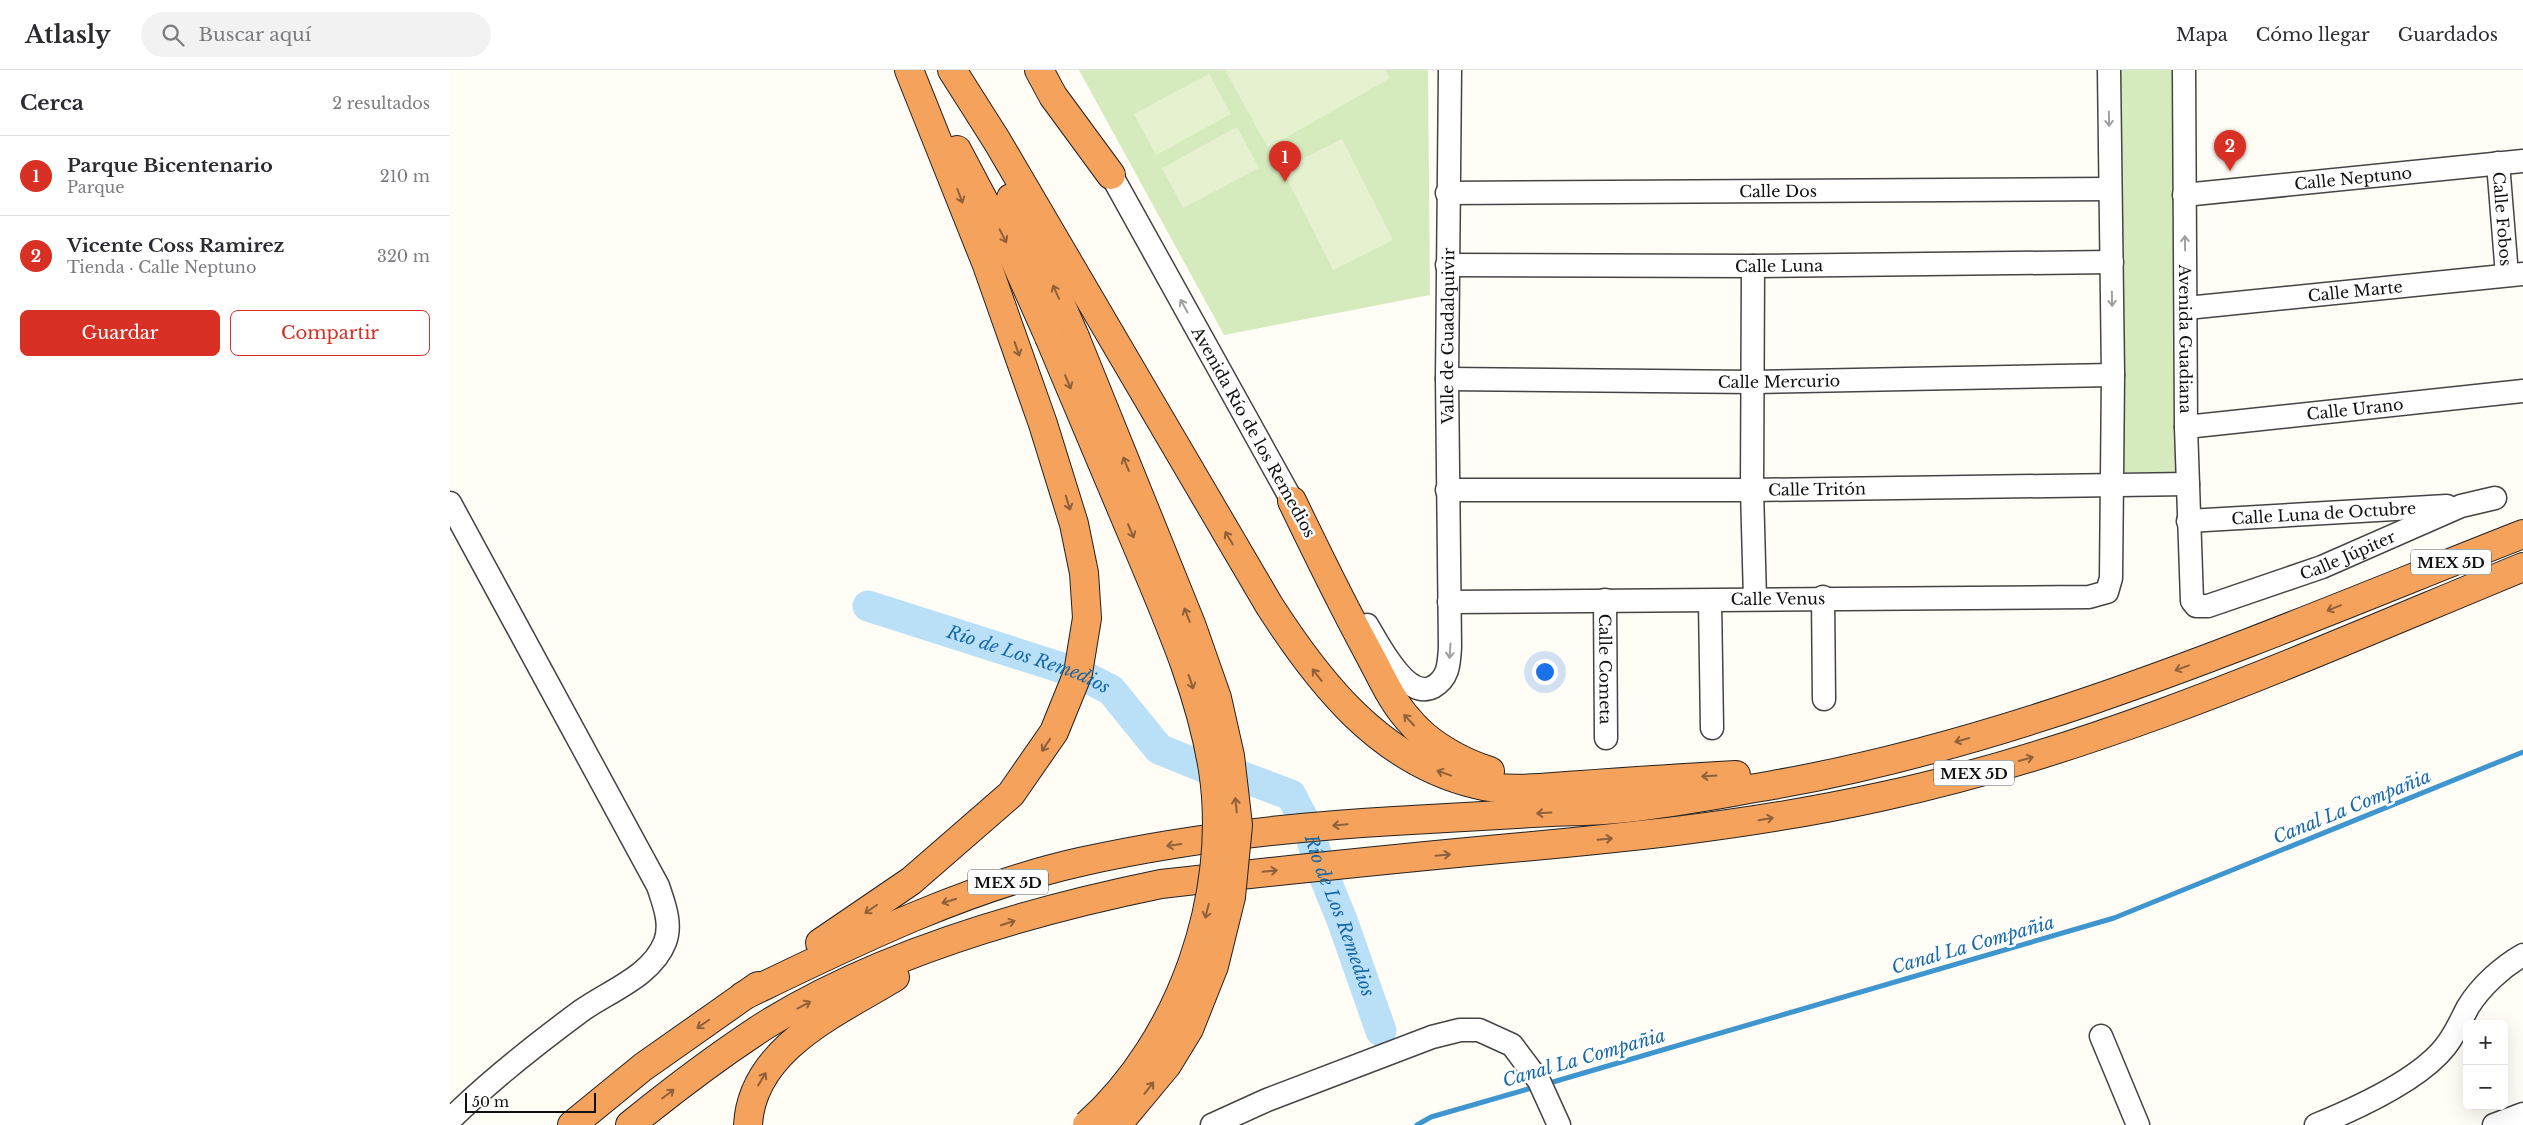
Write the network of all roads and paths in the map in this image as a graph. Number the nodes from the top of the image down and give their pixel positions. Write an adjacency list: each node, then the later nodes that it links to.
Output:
1 (909, 70): 51 (highway, one-way to 51)
2 (913, 70): 21 (highway, one-way to 21)
3 (948, 70): 21 (highway, one-way to 3)
4 (952, 70): 48 (highway, one-way to 4)
5 (1039, 70): 12 (highway)
6 (1054, 70): 12 (street, Avenida Río de los Remedios)
7 (1450, 70): 14 (street, Valle de Guadalquivir)
8 (2109, 70): 13 (street, one-way to 13)
9 (2184, 70): 15 (street, Avenida Guadiana)
10 (2523, 161): 11 (street, Calle Neptuno)
11 (2498, 163): 15 (street, Calle Neptuno); 19 (street, Calle Fobos)
12 (1111, 175): 32 (street, Avenida Río de los Remedios, one-way to 12)
13 (2110, 189): 14 (street, Calle Dos); 16 (street)
14 (1447, 193): 17 (street, Valle de Guadalquivir)
15 (2184, 195): 20 (street, Avenida Guadiana, one-way to 15)
16 (2112, 262): 18 (street, Calle Luna); 22 (street, one-way to 22)
17 (1447, 265): 18 (street, Calle Luna); 23 (street, Valle de Guadalquivir)
18 (1753, 266): 24 (street)
19 (2515, 274): 20 (street, Calle Marte)
20 (2187, 308): 26 (street, Avenida Guadiana)
21 (1062, 337): 58 (highway, one-way to 58, bridge); 59 (highway, one-way to 21, bridge)
22 (2113, 375): 24 (street, Calle Mercurio); 28 (street)
23 (1447, 379): 24 (street, Calle Mercurio); 29 (street, Valle de Guadalquivir)
24 (1754, 382): 30 (street)
25 (2523, 391): 26 (street, Calle Urano)
26 (2186, 427): 27 (street, Avenida Guadiana)
27 (2188, 484): 28 (street, Calle Tritón); 35 (street, Avenida Guadiana)
28 (2111, 485): 30 (street, Calle Tritón); 38 (street, Calle Venus)
29 (1447, 490): 30 (street, Calle Tritón); 42 (street, Valle de Guadalquivir)
30 (1752, 490): 39 (street)
31 (2495, 498): 34 (street, Calle Júpiter)
32 (1292, 501): 42 (street, Avenida Río de los Remedios, one-way to 32); 48 (highway, one-way to 32)
33 (450, 503): 54 (street)
34 (2461, 506): 35 (street, Calle Luna de Octubre); 43 (street, Calle Júpiter)
35 (2188, 520): 43 (street, Avenida Guadiana)
36 (2523, 534): 47 (highway, MEX 5D, one-way to 47)
37 (2523, 567): 49 (highway, MEX 5D, one-way to 37)
38 (1823, 597): 39 (street, Calle Venus); 44 (street)
39 (1754, 599): 41 (street, Calle Venus)
40 (1605, 600): 41 (street, Calle Venus); 42 (street, Calle Venus); 46 (street, Calle Cometa)
41 (1710, 601): 45 (street)
42 (1449, 602)
43 (2196, 606)
44 (1824, 699)
45 (1712, 728)
46 (1606, 738)
47 (1880, 763): 48 (highway, one-way to 48); 51 (highway, MEX 5D, one-way to 51)
48 (1544, 787)
49 (961, 938): 56 (highway, MEX 5D, one-way to 49); 57 (highway, one-way to 49)
50 (2523, 955): 63 (street)
51 (743, 996): 55 (highway, MEX 5D, one-way to 55)
52 (2101, 1036): 62 (street)
53 (2523, 1114): 64 (street)
54 (450, 1120)
55 (572, 1125)
56 (630, 1125)
57 (748, 1125)
58 (1087, 1125)
59 (1117, 1125)
60 (1212, 1125): 61 (street)
61 (1559, 1125)
62 (2138, 1125)
63 (2316, 1125)
64 (2494, 1125)

